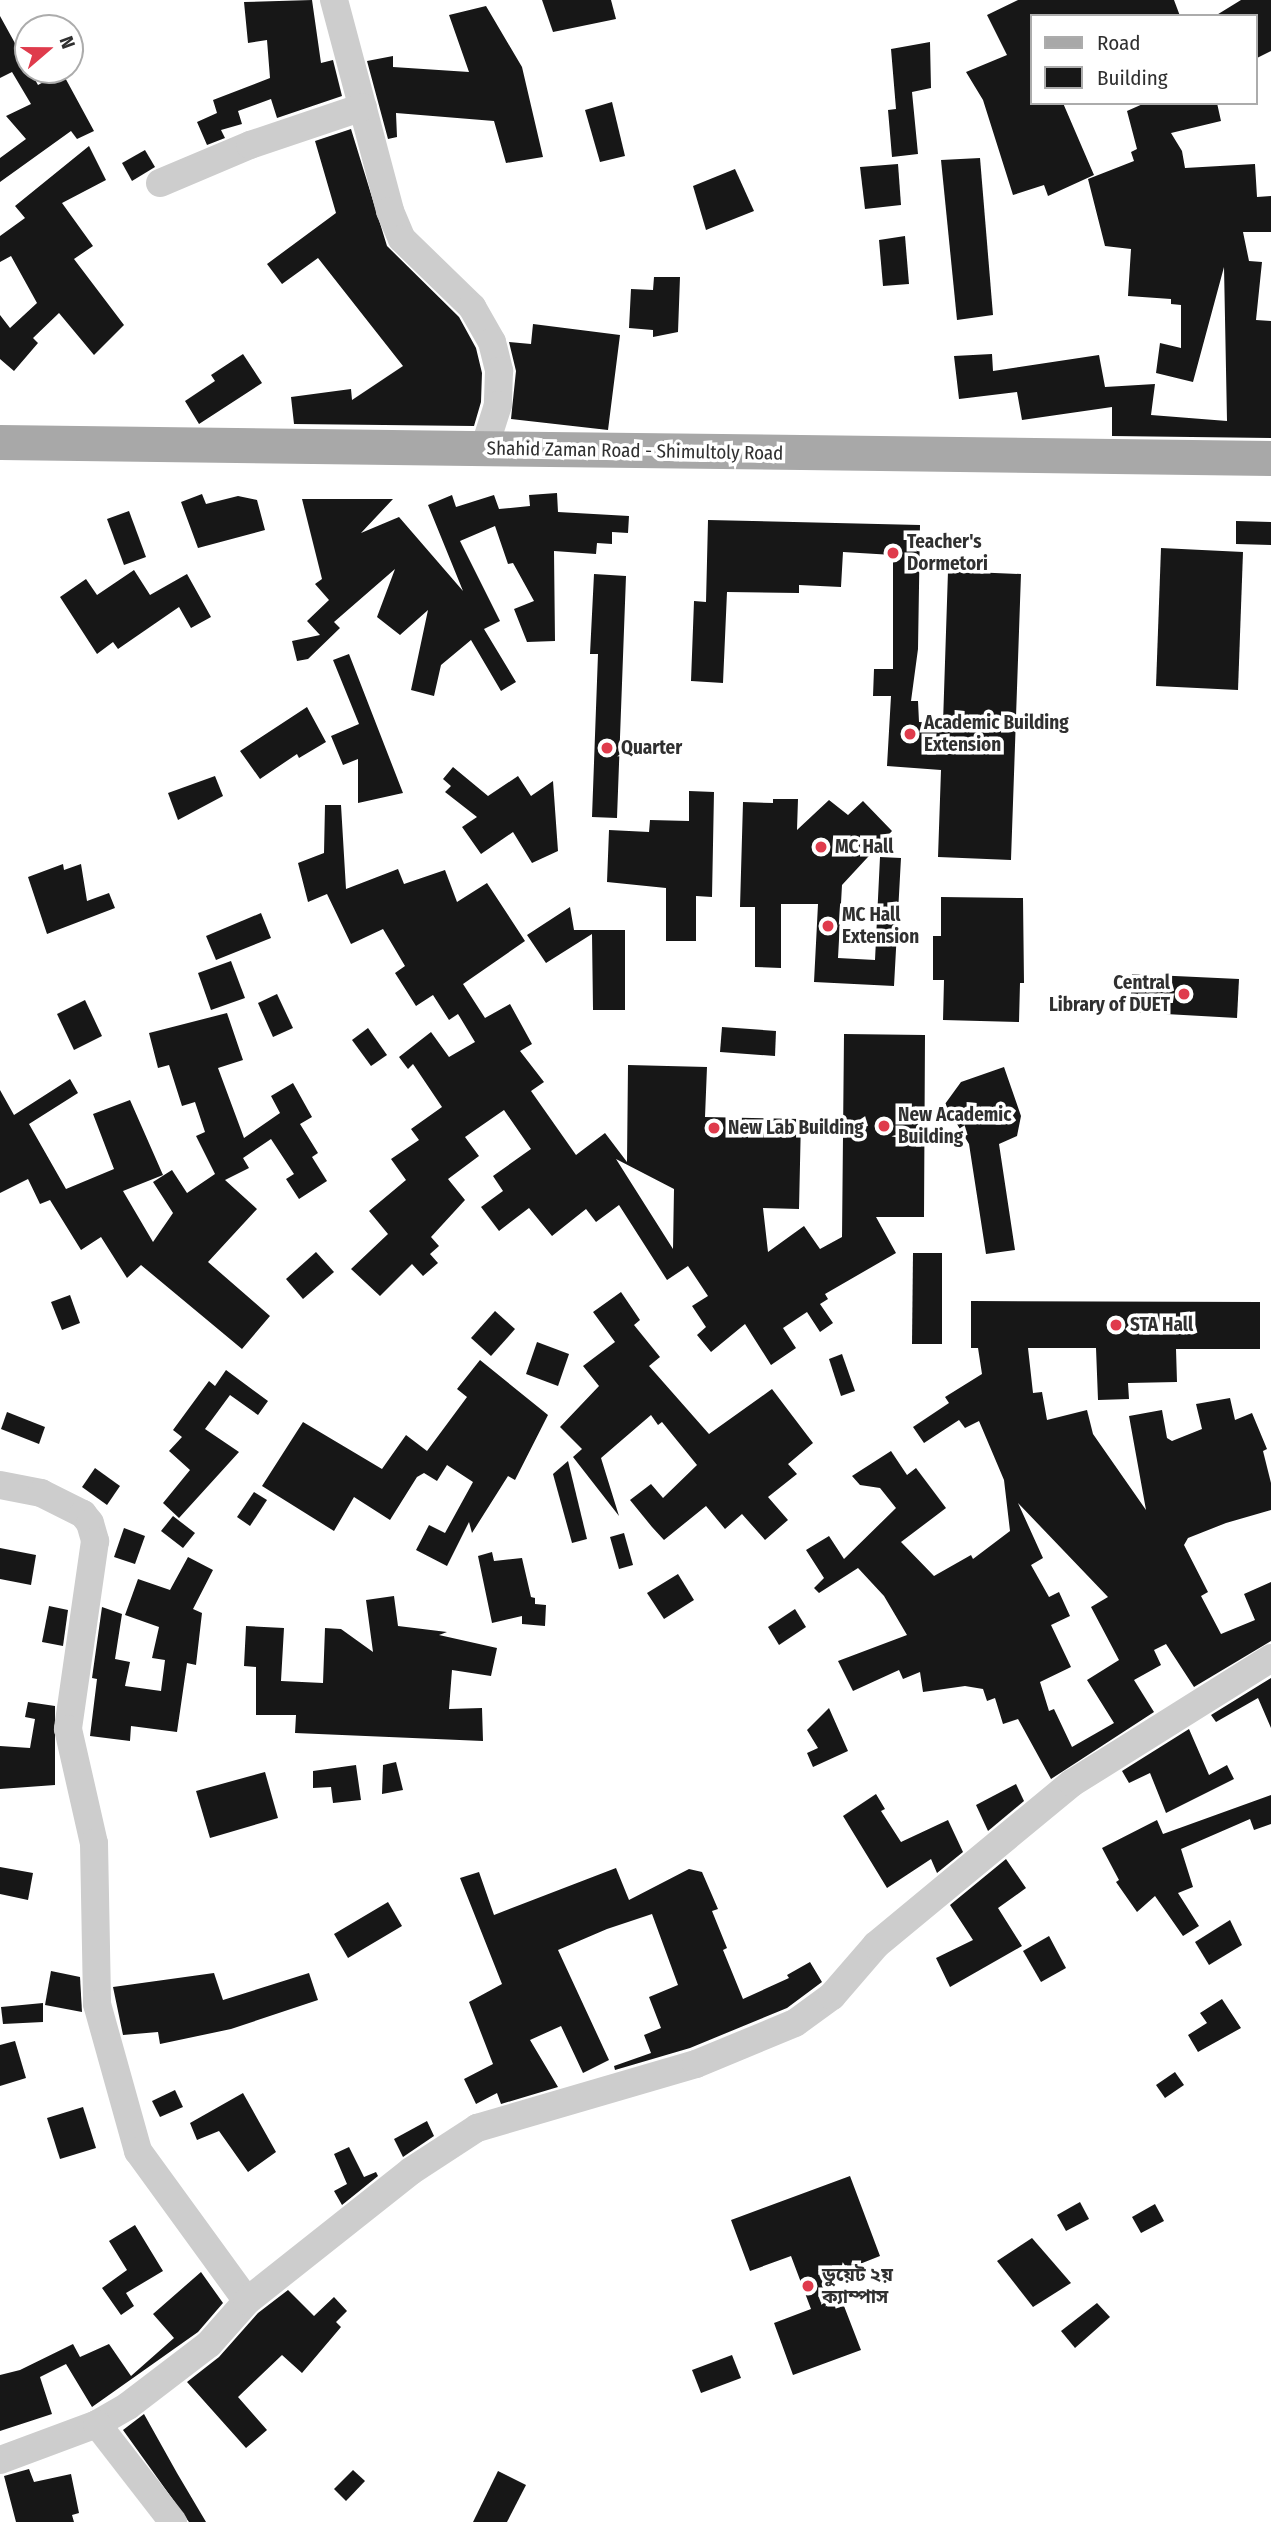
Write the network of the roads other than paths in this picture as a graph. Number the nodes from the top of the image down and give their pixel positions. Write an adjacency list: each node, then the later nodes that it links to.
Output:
1 (334, 0): 2 (street)
2 (363, 107): 3 (street); 5 (street)
3 (160, 183)
4 (0, 442): 5 (main road, Shahid Zaman Road - Shimultoly Road)
5 (485, 449): 6 (main road, Shahid Zaman Road - Shimultoly Road)
6 (1271, 458)
7 (0, 1485): 9 (street)
8 (1271, 1658): 9 (street)
9 (247, 2301): 10 (street)
10 (97, 2424): 11 (street); 12 (street)
11 (0, 2460)
12 (173, 2522)

